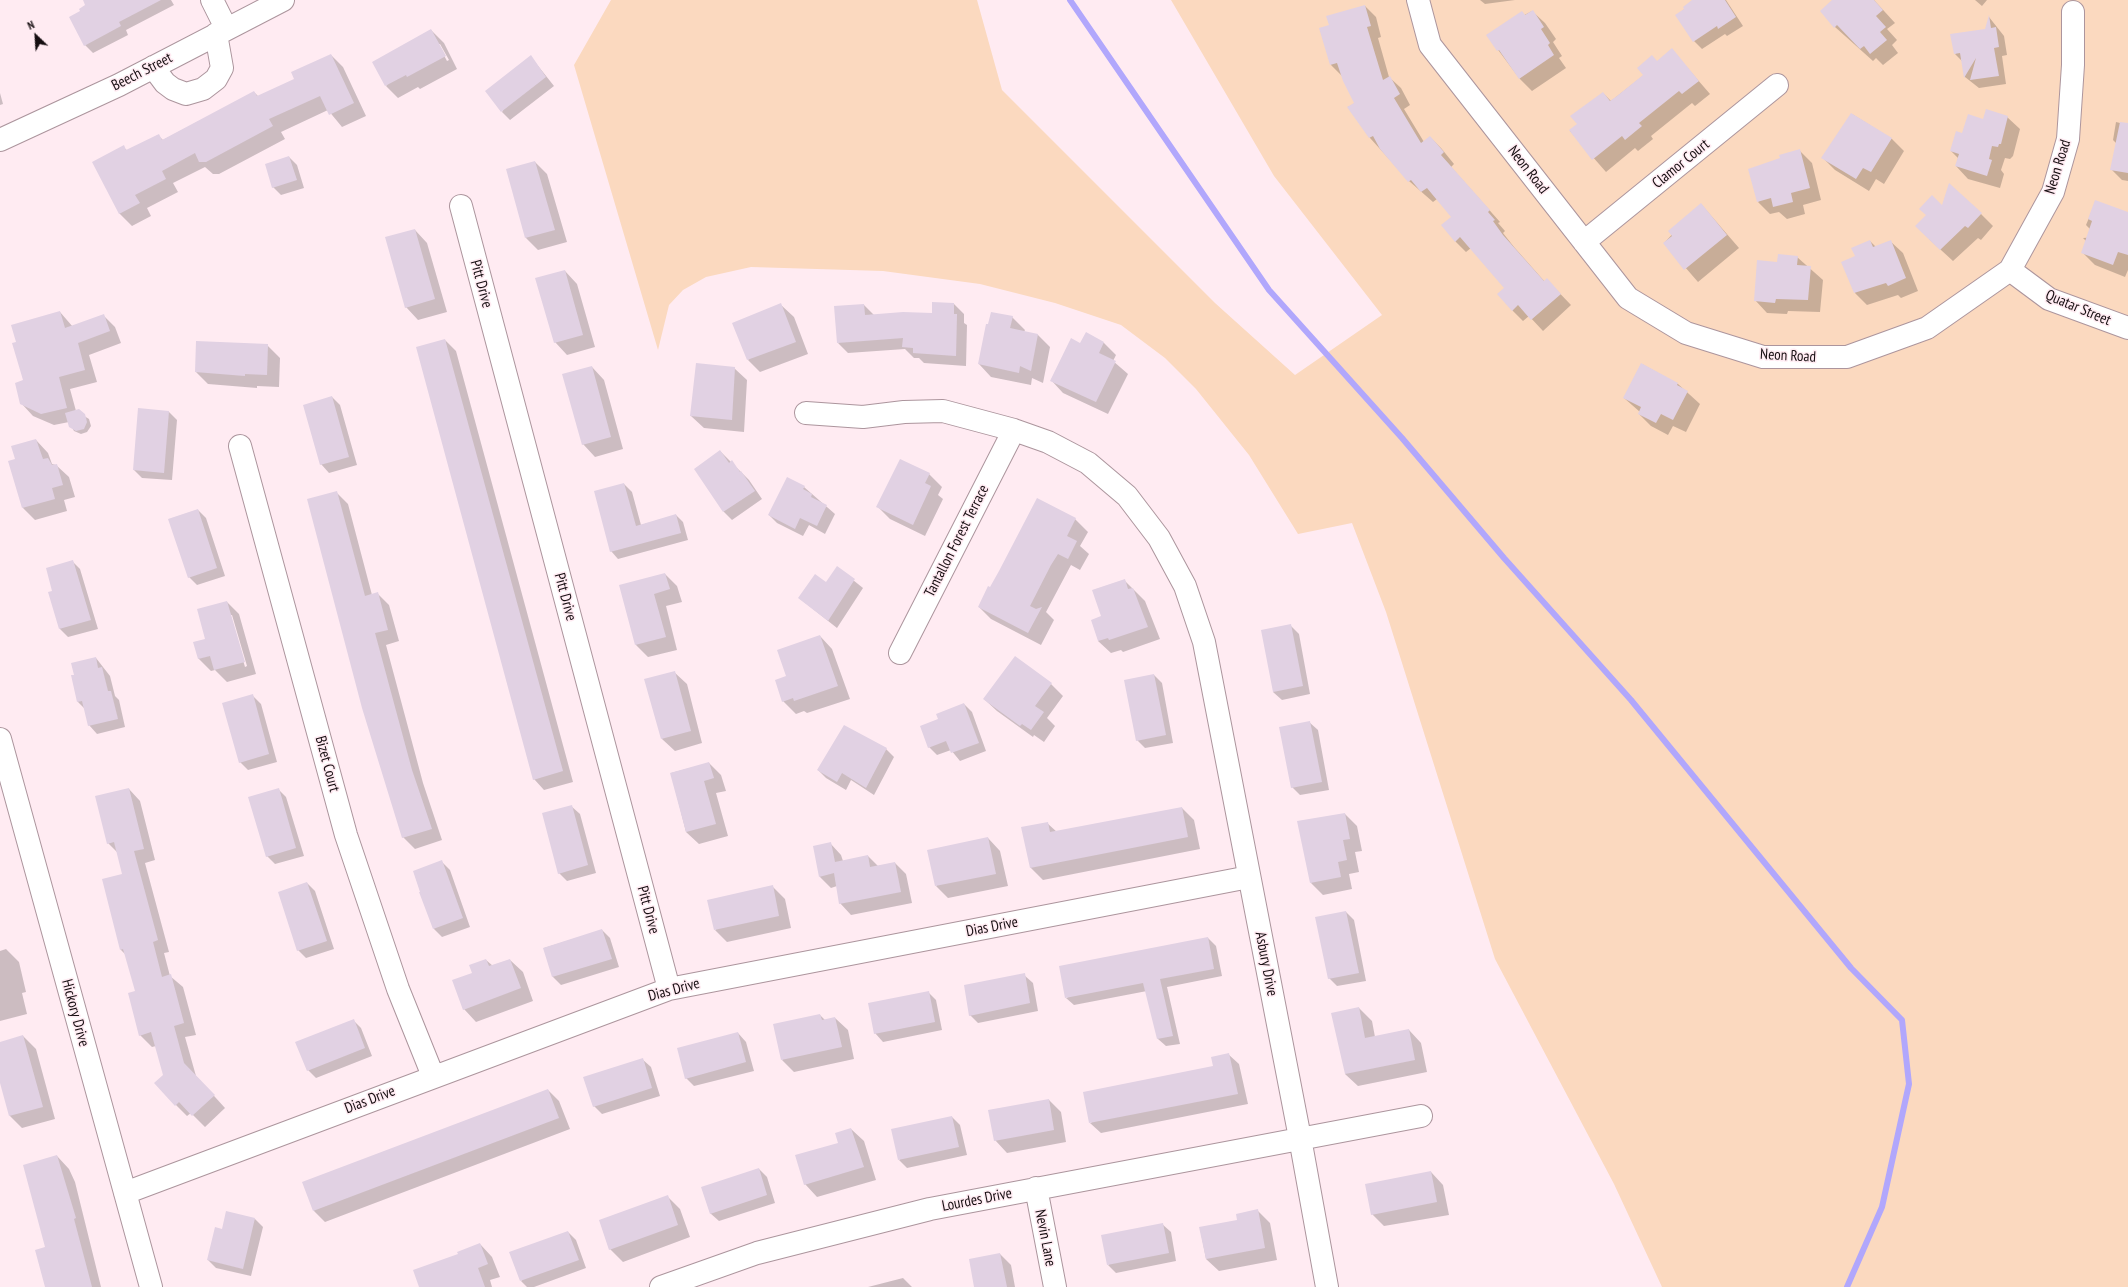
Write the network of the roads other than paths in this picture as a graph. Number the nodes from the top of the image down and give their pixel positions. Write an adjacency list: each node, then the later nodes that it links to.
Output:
1 (212, 0): 5 (street)
2 (283, 0): 5 (street, Beech Street)
3 (1418, 0): 10 (street, Neon Road)
4 (2073, 12): 11 (street, Neon Road)
5 (221, 31): 6 (street, Beech Street); 6 (street)
6 (153, 67): 8 (street, Beech Street)
7 (1777, 85): 10 (street, Clamor Court)
8 (0, 140)
9 (460, 206): 19 (street, Pitt Drive)
10 (1584, 242): 11 (street, Neon Road)
11 (2010, 270): 12 (street, Quatar Street)
12 (2128, 328)
13 (806, 413): 14 (street, Asbury Drive)
14 (1014, 430): 16 (street, Tantallon Forest Terrace); 18 (street, Asbury Drive)
15 (240, 446): 20 (street, Bizet Court)
16 (900, 653)
17 (0, 739): 24 (street, Hickory Drive)
18 (1249, 877): 19 (street, Dias Drive); 22 (street, Asbury Drive)
19 (668, 989): 20 (street, Dias Drive)
20 (433, 1076): 24 (street, Dias Drive)
21 (1421, 1116): 22 (street, Lourdes Drive)
22 (1300, 1138): 23 (street, Lourdes Drive); 28 (street, Asbury Drive)
23 (1036, 1188): 26 (street, Lourdes Drive); 27 (street, Nevin Lane)
24 (125, 1193): 25 (street, Hickory Drive)
25 (151, 1287)
26 (661, 1287)
27 (1055, 1287)
28 (1327, 1287)

